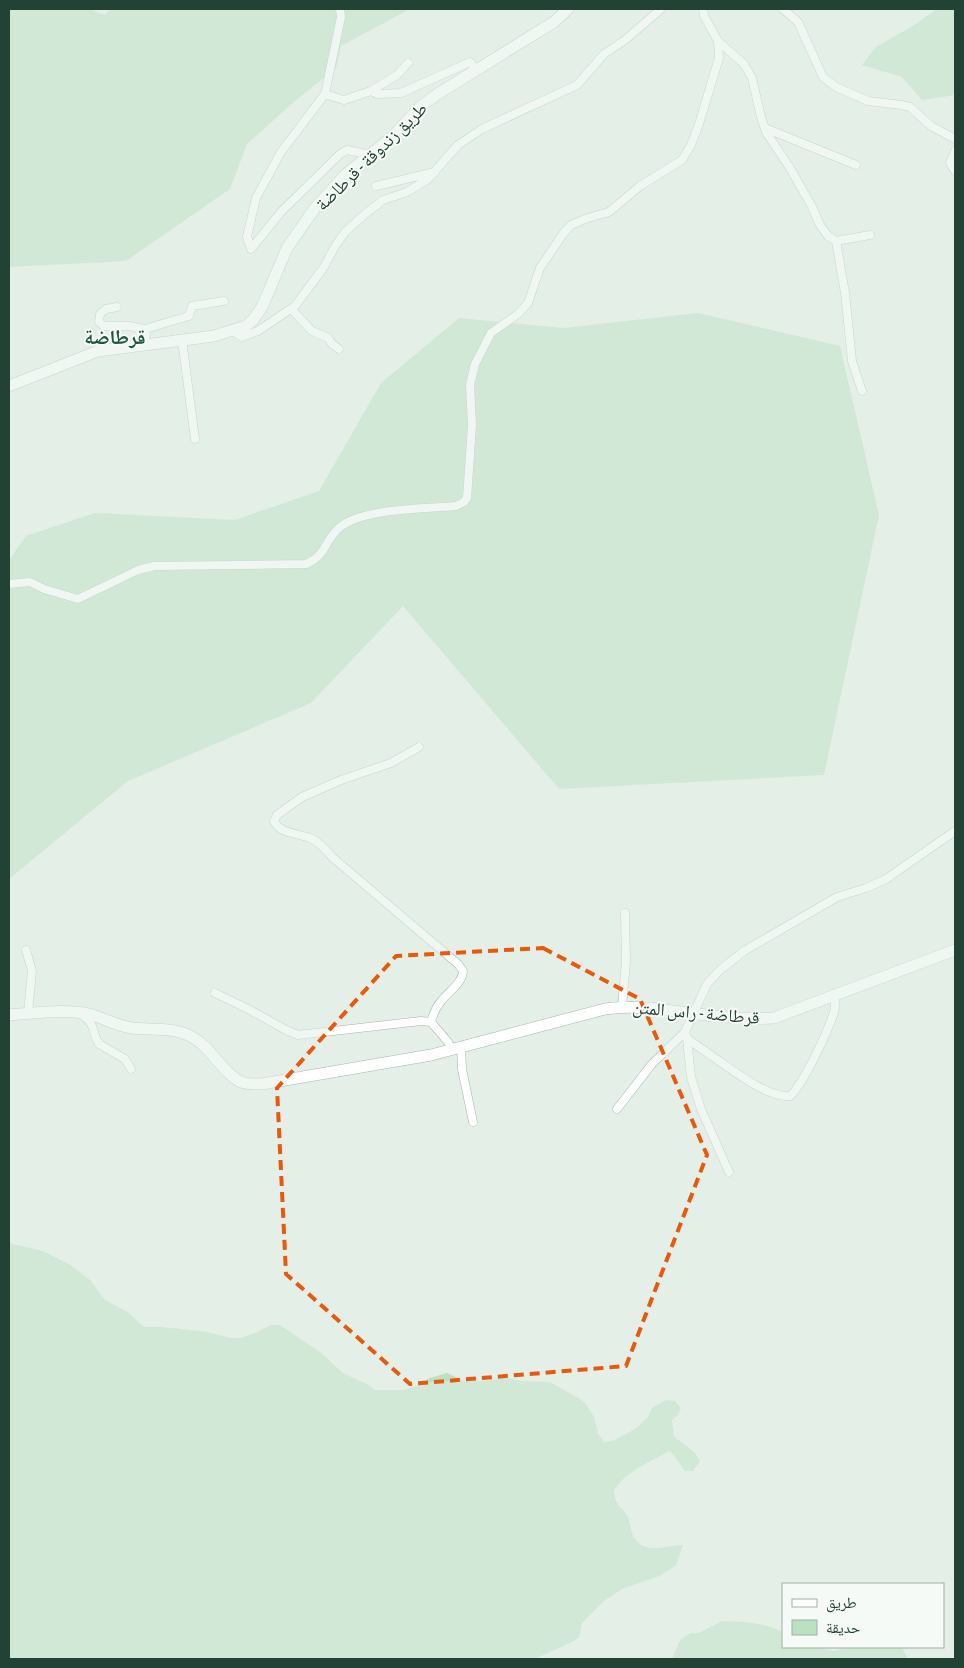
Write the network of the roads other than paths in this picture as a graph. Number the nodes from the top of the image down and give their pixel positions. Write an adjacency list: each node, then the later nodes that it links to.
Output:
1 (340, 9): 10 (street)
2 (568, 9): 8 (main road, طريق زندوقة - قرطاضة)
3 (661, 9): 17 (street)
4 (703, 9): 6 (street)
5 (783, 9): 12 (street)
6 (718, 41): 11 (street); 32 (street)
7 (408, 63): 9 (street)
8 (476, 70): 9 (street); 14 (main road, طريق زندوقة - قرطاضة)
9 (371, 91): 10 (street)
10 (325, 94): 14 (street)
11 (764, 128): 15 (street); 20 (street)
12 (955, 140)
13 (955, 151): 16 (street)
14 (371, 155): 25 (main road, طريق زندوقة - قرطاضة)
15 (856, 165)
16 (955, 171)
17 (435, 172): 18 (street); 23 (street)
18 (376, 186)
19 (870, 235): 20 (street)
20 (836, 241): 30 (street)
21 (224, 301): 24 (street)
22 (118, 307): 24 (street)
23 (291, 308): 25 (street); 28 (street)
24 (145, 329): 27 (street)
25 (232, 331): 26 (main road, طريق زندوقة - قرطاضة)
26 (182, 340): 27 (main road, طريق زندوقة - قرطاضة); 31 (street)
27 (144, 344): 29 (main road, طريق زندوقة - قرطاضة)
28 (339, 349)
29 (9, 386)
30 (862, 391)
31 (195, 439)
32 (9, 584)
33 (419, 748): 45 (street)
34 (955, 831): 43 (street)
35 (625, 913): 40 (street)
36 (26, 950): 42 (street)
37 (955, 950): 39 (main road, قرطاضة - راس المتن)
38 (215, 993): 45 (street)
39 (834, 996): 43 (main road, قرطاضة - راس المتن); 46 (street)
40 (622, 1006): 43 (main road, قرطاضة - راس المتن); 47 (main road, قرطاضة - راس المتن)
41 (75, 1012): 42 (main road, قرطاضة - راس المتن); 47 (main road, قرطاضة - راس المتن); 48 (street)
42 (28, 1013): 44 (main road, قرطاضة - راس المتن)
43 (695, 1014): 46 (street)
44 (9, 1015)
45 (431, 1022): 47 (street)
46 (686, 1035): 49 (street); 51 (street)
47 (457, 1048): 50 (street)
48 (131, 1069)
49 (617, 1109)
50 (473, 1122)
51 (729, 1172)

